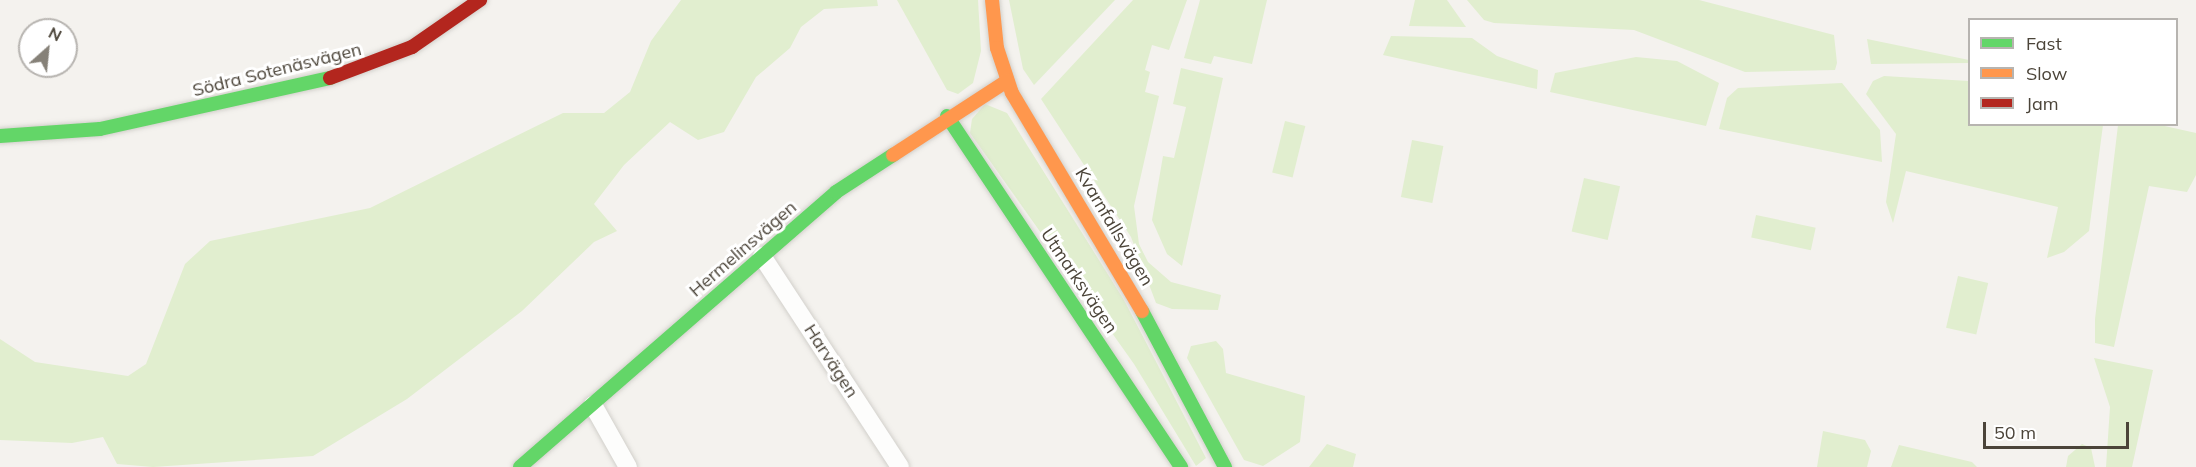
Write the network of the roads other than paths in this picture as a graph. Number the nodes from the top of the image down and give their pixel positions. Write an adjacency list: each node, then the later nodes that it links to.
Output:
1 (480, 0): 5 (street, Södra Sotenäsvägen)
2 (992, 0): 3 (street, Kvarnfallsvägen)
3 (1007, 81): 4 (street, Hermelinsvägen); 12 (street, Kvarnfallsvägen)
4 (947, 116): 6 (street, Hermelinsvägen); 11 (street, Utmarksvägen)
5 (0, 136)
6 (762, 256): 7 (street, Hermelinsvägen); 10 (street, Harvägen)
7 (593, 405): 8 (street, Hermelinsvägen); 9 (street)
8 (520, 467)
9 (628, 467)
10 (900, 467)
11 (1181, 467)
12 (1225, 467)

